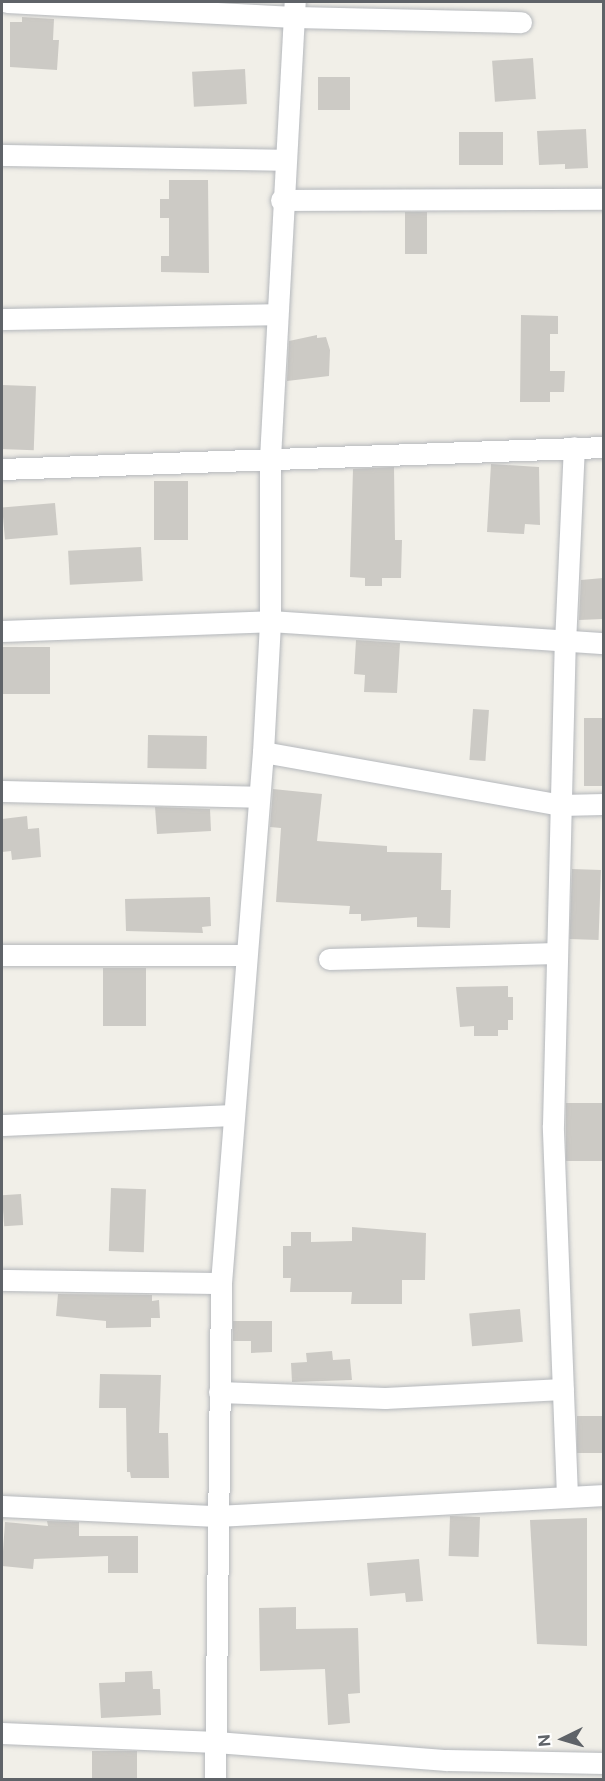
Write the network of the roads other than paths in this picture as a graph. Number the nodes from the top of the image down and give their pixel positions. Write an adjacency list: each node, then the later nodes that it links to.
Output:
1 (7, 2): 2 (street)
2 (294, 9): 3 (street); 5 (street)
3 (520, 22)
4 (2, 155): 5 (street)
5 (284, 160): 7 (street)
6 (603, 199): 7 (street)
7 (281, 200): 8 (street)
8 (277, 314): 9 (street); 12 (street)
9 (2, 319)
10 (574, 447): 11 (street); 12 (street); 16 (street)
11 (603, 447)
12 (270, 458): 13 (street); 14 (street)
13 (2, 469)
14 (270, 621): 15 (street); 16 (street); 18 (street)
15 (2, 631)
16 (565, 643): 17 (street); 22 (street)
17 (603, 643)
18 (263, 752): 20 (street); 22 (street)
19 (2, 791): 20 (street)
20 (258, 797): 25 (street)
21 (603, 804): 22 (street)
22 (560, 806): 23 (street)
23 (557, 953): 26 (street); 31 (street)
24 (2, 955): 25 (street)
25 (246, 956): 27 (street)
26 (329, 959)
27 (234, 1114): 28 (street); 30 (street)
28 (2, 1125)
29 (2, 1280): 30 (street)
30 (221, 1283): 32 (street)
31 (563, 1389): 32 (street); 34 (street)
32 (219, 1392): 36 (street)
33 (603, 1495): 34 (street)
34 (567, 1496): 36 (street)
35 (2, 1506): 36 (street)
36 (216, 1516): 38 (street)
37 (2, 1733): 38 (street)
38 (216, 1742): 40 (street); 41 (street)
39 (603, 1763): 40 (street)
40 (446, 1770)
41 (215, 1779)

